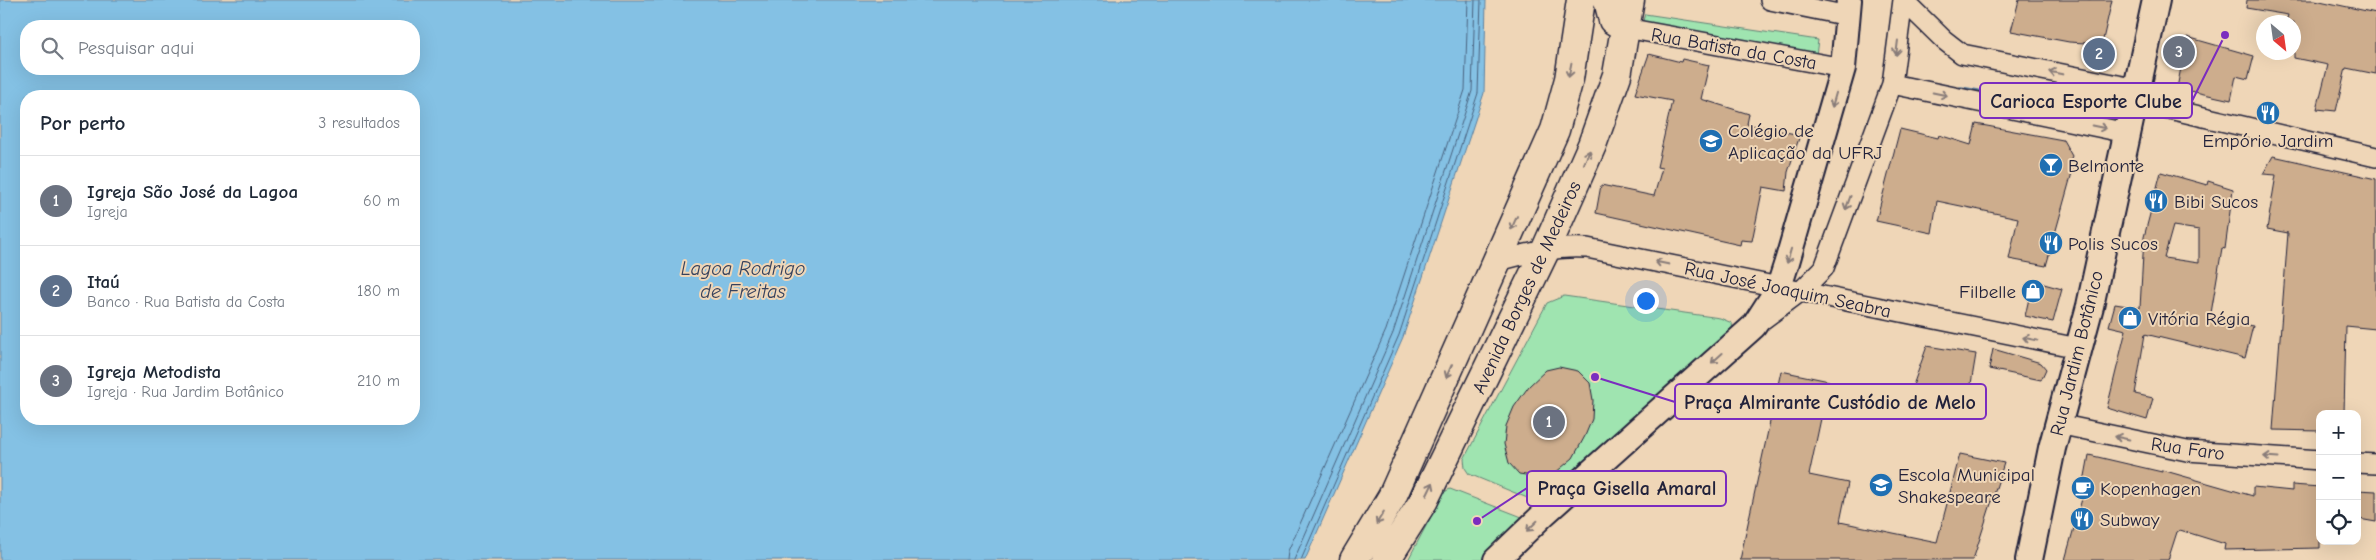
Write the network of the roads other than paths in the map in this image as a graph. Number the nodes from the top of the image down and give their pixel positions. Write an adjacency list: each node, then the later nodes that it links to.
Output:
1 (1581, 0): 15 (highway, Avenida Borges de Medeiros, one-way to 15)
2 (1608, 0): 8 (highway)
3 (1630, 0): 8 (highway, Avenida Borges de Medeiros)
4 (1770, 0): 7 (street)
5 (1903, 0): 10 (street, one-way to 10); 11 (street, one-way to 5)
6 (2156, 0): 11 (main road, Rua Jardim Botânico)
7 (1848, 8): 9 (street)
8 (1626, 28): 9 (street, Rua Batista da Costa); 14 (highway, Avenida Borges de Medeiros, one-way to 8)
9 (1843, 68): 16 (street, one-way to 16)
10 (1892, 84): 12 (street, one-way to 12); 16 (street, one-way to 16)
11 (2136, 95): 12 (main road, Rua Jardim Botânico); 13 (street)
12 (2127, 133): 17 (main road, Rua Jardim Botânico)
13 (2376, 157)
14 (1546, 249): 15 (street, Rua José Joaquim Seabra); 16 (street, Rua José Joaquim Seabra, one-way to 14); 24 (highway, Avenida Borges de Medeiros, one-way to 14)
15 (1498, 261): 23 (highway, Avenida Borges de Medeiros, one-way to 23)
16 (1789, 290): 17 (street, Rua José Joaquim Seabra, one-way to 16); 22 (street, one-way to 22)
17 (2078, 348): 18 (main road, Rua Jardim Botânico)
18 (2058, 424): 19 (street, Rua Faro, one-way to 18); 25 (main road, Rua Jardim Botânico)
19 (2316, 460)
20 (2361, 463): 21 (street)
21 (2376, 464)
22 (1500, 558)
23 (1354, 560)
24 (1386, 560)
25 (2029, 560)

